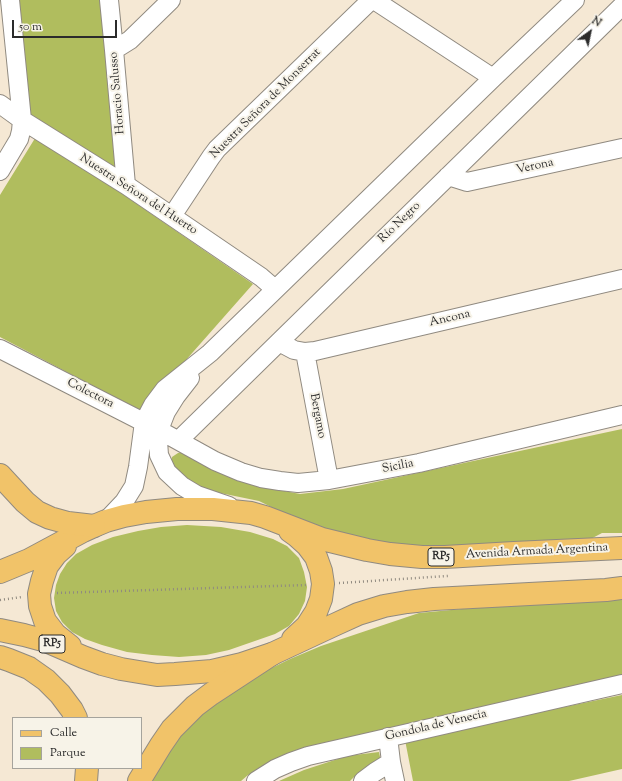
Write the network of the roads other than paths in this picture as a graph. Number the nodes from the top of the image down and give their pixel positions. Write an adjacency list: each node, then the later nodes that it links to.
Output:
1 (10, 0): 10 (street)
2 (109, 0): 7 (street, Horacio Salusso)
3 (171, 0): 7 (street)
4 (373, 0): 8 (street); 15 (street, Nuestra Señora de Monserrat)
5 (575, 0): 8 (street)
6 (622, 6): 13 (street, Río Negro)
7 (114, 50): 14 (street, Horacio Salusso)
8 (493, 78): 17 (street)
9 (0, 104): 10 (street, Nuestra Señora del Huerto)
10 (22, 120): 12 (street); 14 (street, Nuestra Señora del Huerto)
11 (622, 148): 13 (street, Verona)
12 (0, 171)
13 (448, 176): 18 (street, Río Negro)
14 (126, 185): 15 (street, Nuestra Señora del Huerto)
15 (172, 216): 17 (street, Nuestra Señora del Huerto)
16 (622, 279): 20 (street, Ancona)
17 (276, 289): 22 (street)
18 (278, 342): 20 (street, Ancona); 23 (street, Río Negro)
19 (0, 349): 22 (street, Colectora)
20 (305, 352): 25 (street, Bergamo)
21 (622, 415): 25 (street, Sicilia)
22 (152, 426): 23 (street, Colectora); 26 (street); 27 (street)
23 (179, 440): 25 (street, Sicilia)
24 (0, 475): 27 (main road)
25 (329, 480)
26 (258, 515): 27 (main road, Avenida Armada Argentina); 28 (main road, Avenida Armada Argentina / RP5); 32 (main road, Avenida Armada Argentina)
27 (94, 526): 29 (main road, Avenida Armada Argentina); 34 (main road, Avenida Armada Argentina)
28 (622, 548)
29 (0, 572)
30 (622, 588): 32 (main road, Avenida Armada Argentina)
31 (0, 630): 34 (main road, Avenida Armada Argentina / RP5)
32 (275, 653): 34 (main road, Avenida Armada Argentina); 41 (main road)
33 (0, 657): 36 (main road)
34 (102, 664)
35 (622, 684): 37 (street, Gondola de Venecia)
36 (76, 717)
37 (388, 737): 38 (street); 42 (street, Gondola de Venecia)
38 (391, 762): 43 (street); 44 (street)
39 (86, 769): 40 (main road)
40 (86, 781)
41 (140, 781)
42 (256, 781)
43 (363, 781)
44 (395, 781)

